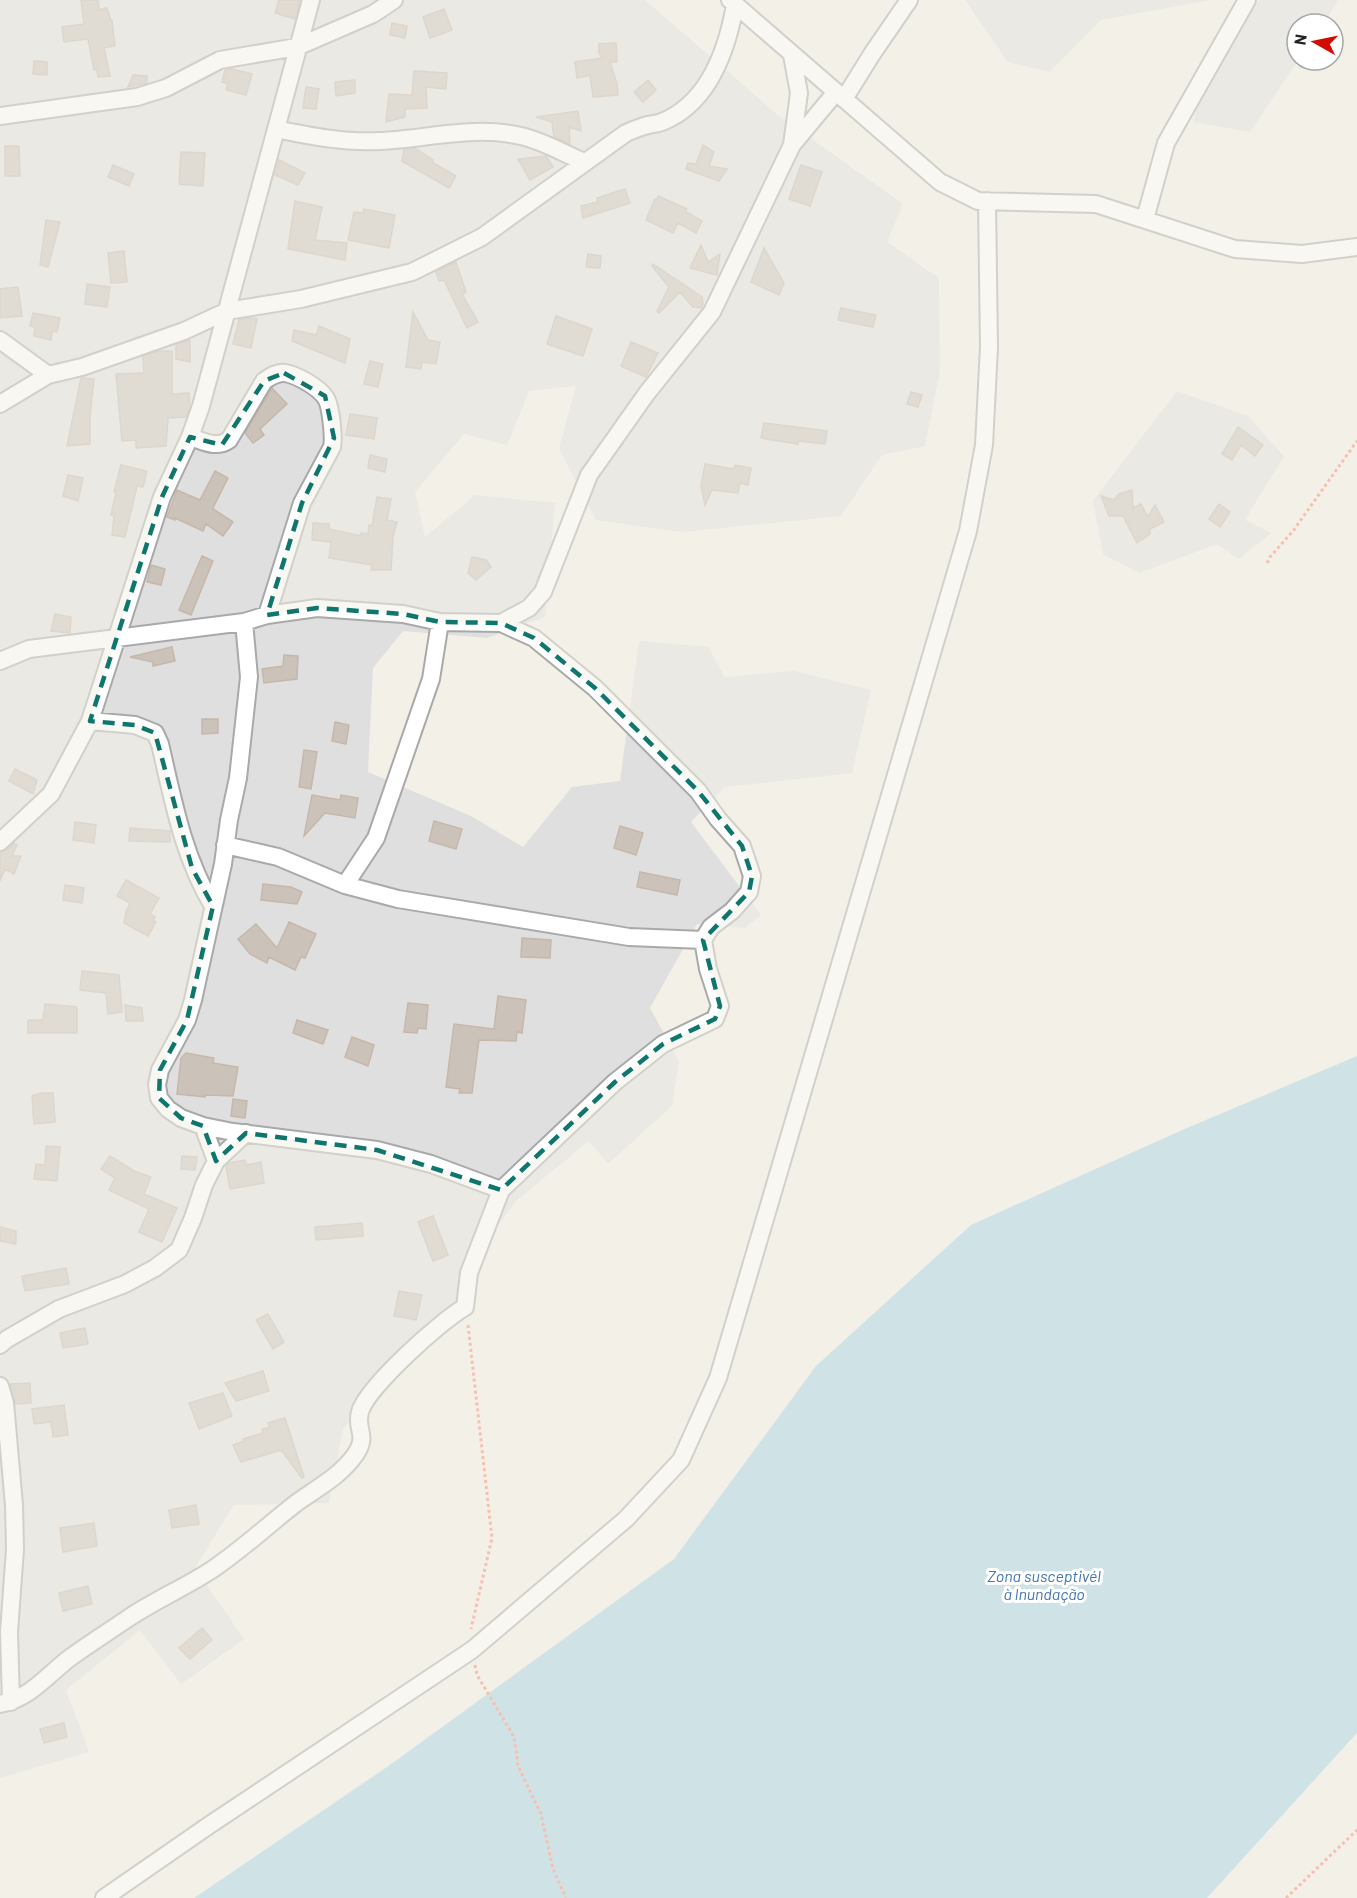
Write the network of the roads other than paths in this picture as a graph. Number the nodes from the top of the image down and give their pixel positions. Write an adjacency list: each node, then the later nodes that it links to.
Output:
1 (311, 0): 6 (street)
2 (394, 0): 6 (street)
3 (909, 0): 8 (street)
4 (1247, 0): 14 (street)
5 (733, 2): 7 (street); 12 (street)
6 (297, 47): 9 (street); 10 (street)
7 (792, 55): 8 (street); 11 (street)
8 (840, 96): 11 (street); 13 (street)
9 (0, 116)
10 (276, 129): 12 (street); 16 (street)
11 (792, 146): 24 (street)
12 (584, 162): 16 (street)
13 (987, 201): 14 (street); 40 (street)
14 (1145, 219): 15 (street)
15 (1357, 246)
16 (227, 312): 18 (street); 20 (street)
17 (0, 340): 18 (street)
18 (48, 375): 19 (street)
19 (0, 404)
20 (190, 437): 21 (street); 25 (street)
21 (267, 615): 22 (street); 23 (street)
22 (244, 622): 25 (street); 29 (street)
23 (440, 622): 24 (street); 30 (street)
24 (501, 623): 32 (street)
25 (117, 636): 26 (street); 27 (street)
26 (0, 661)
27 (90, 721): 28 (street); 31 (street)
28 (0, 842)
29 (225, 845): 30 (street); 31 (street)
30 (345, 885): 32 (street)
31 (213, 906): 33 (street)
32 (703, 940): 36 (street)
33 (203, 1126): 34 (street); 35 (street)
34 (246, 1133): 35 (street); 36 (street)
35 (216, 1161): 37 (street)
36 (501, 1190): 39 (street)
37 (0, 1345)
38 (0, 1386): 39 (street)
39 (5, 1703)
40 (104, 1898)

